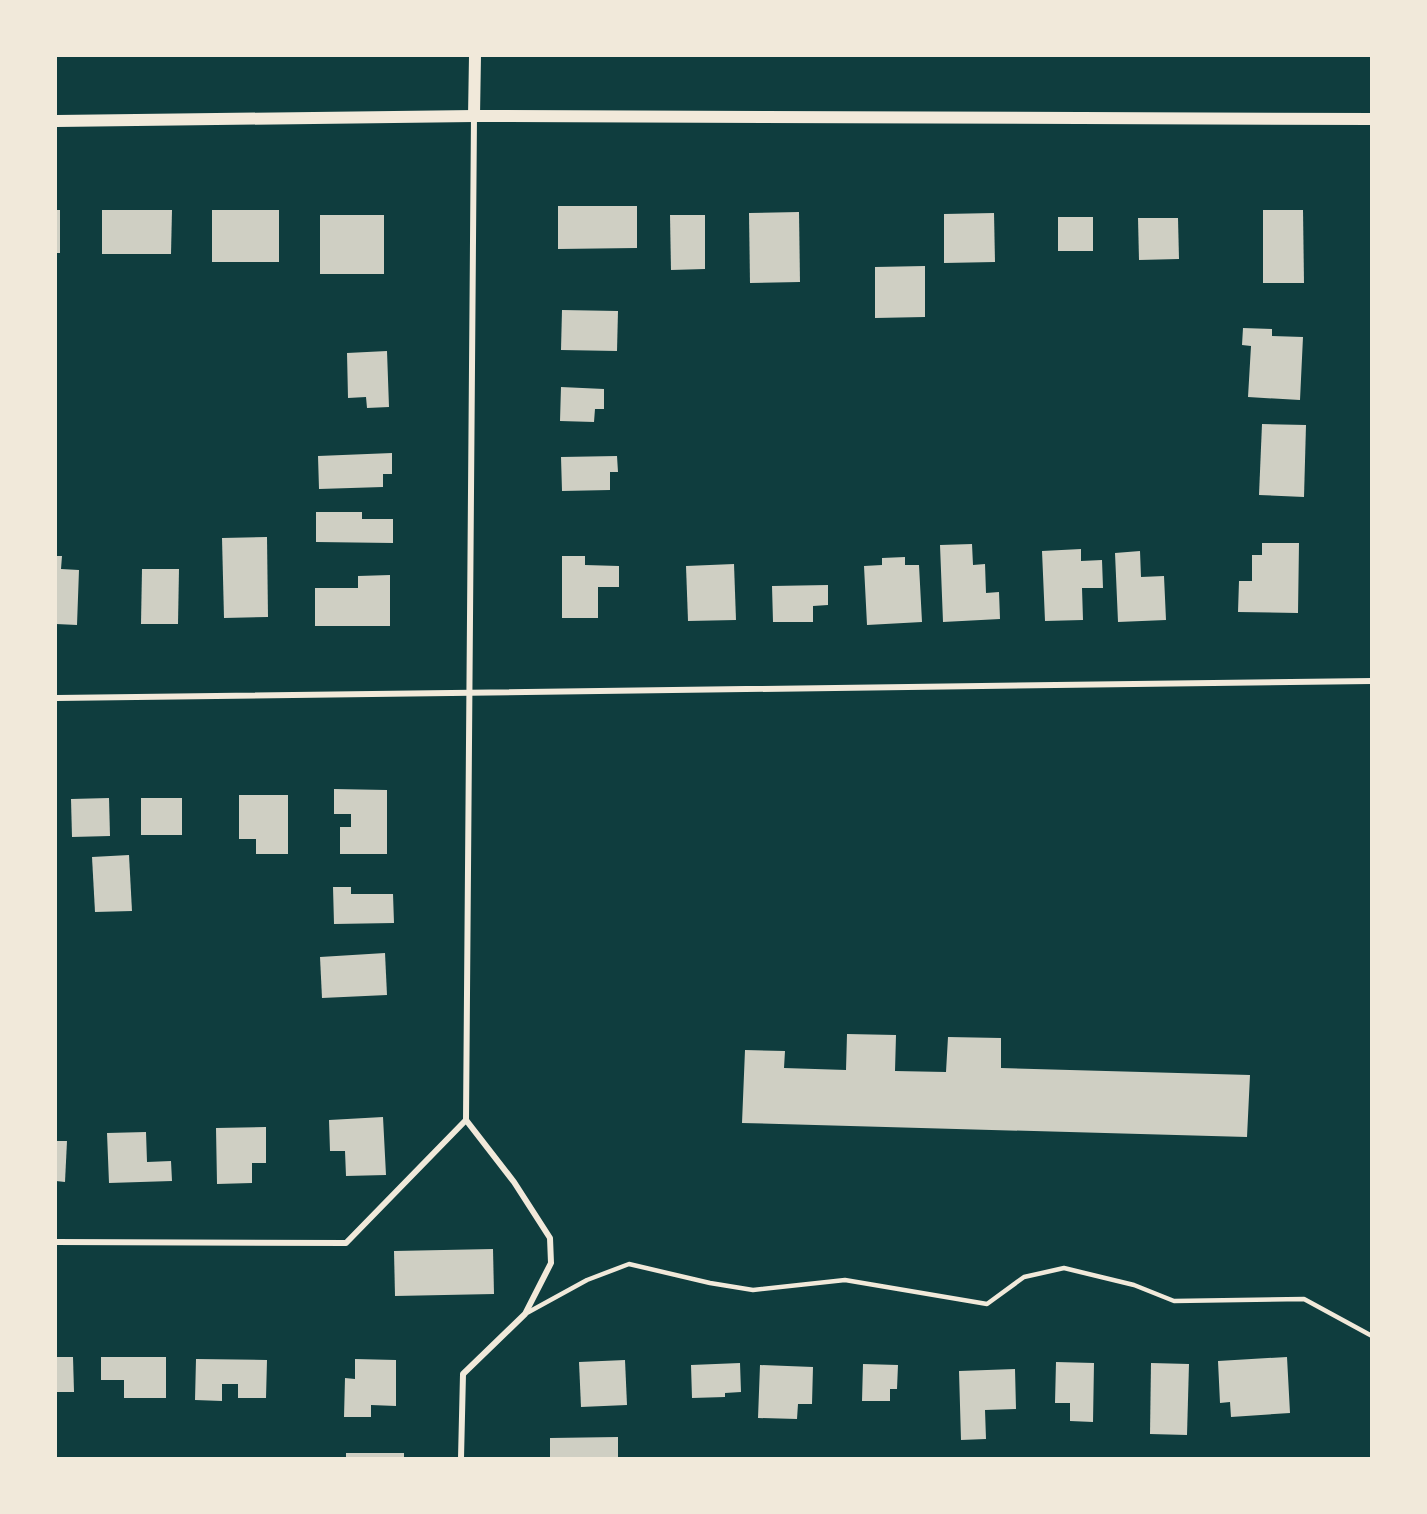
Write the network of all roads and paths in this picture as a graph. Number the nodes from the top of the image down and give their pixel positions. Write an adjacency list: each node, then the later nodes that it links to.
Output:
1 (475, 56): 2 (main road)
2 (474, 116): 3 (main road); 4 (main road); 6 (street)
3 (1371, 119)
4 (56, 121)
5 (1371, 681): 6 (street)
6 (468, 693): 7 (street); 8 (street)
7 (56, 698)
8 (466, 1120): 9 (street); 10 (street)
9 (56, 1242)
10 (525, 1314): 11 (lane); 12 (street)
11 (1371, 1336)
12 (461, 1458)

